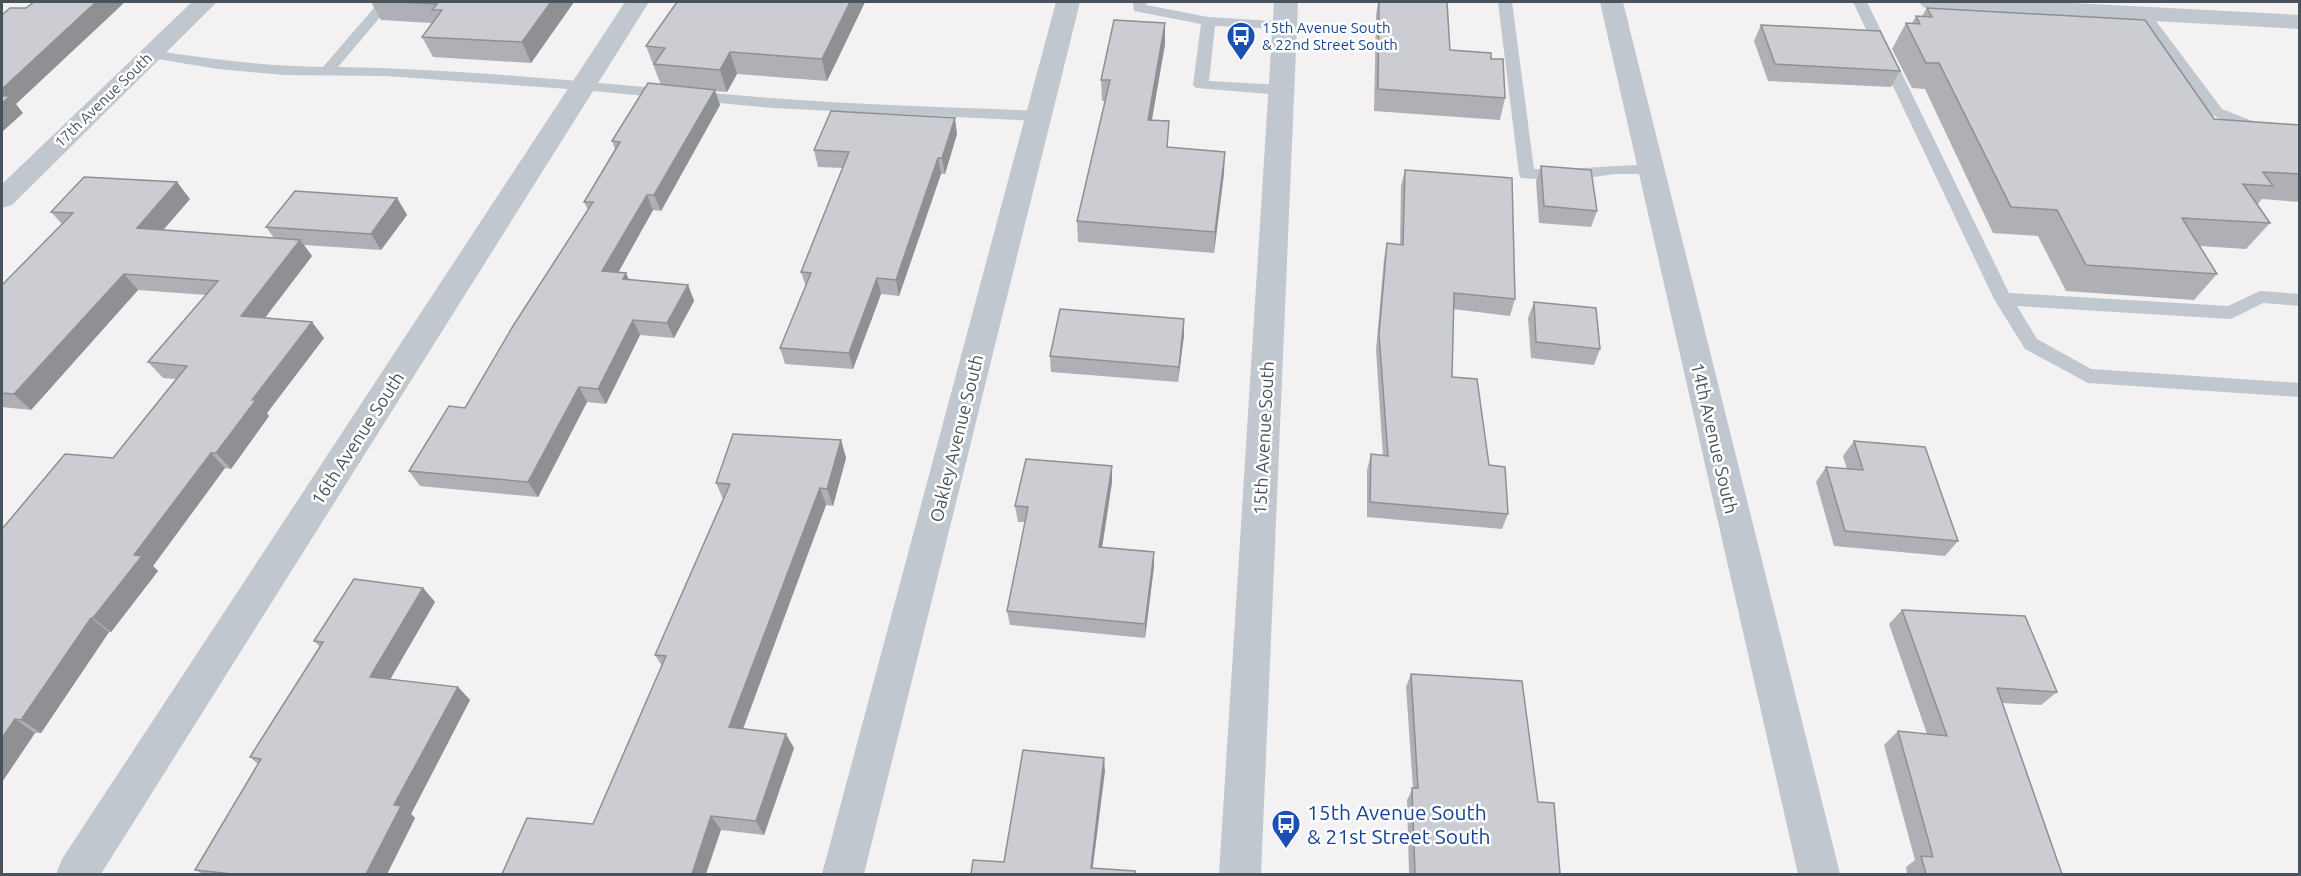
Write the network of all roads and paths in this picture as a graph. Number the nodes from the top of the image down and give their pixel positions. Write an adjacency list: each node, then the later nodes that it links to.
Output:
1 (205, 2): 15 (street, 17th Avenue South)
2 (386, 2): 16 (lane)
3 (637, 2): 17 (street, 16th Avenue South)
4 (1068, 2): 19 (street, Oakley Avenue South)
5 (1140, 2): 13 (lane)
6 (1505, 2): 21 (lane)
7 (1611, 2): 21 (street, 14th Avenue South)
8 (1860, 2): 23 (lane)
9 (1931, 2): 10 (street)
10 (1974, 3): 11 (street)
11 (2130, 8): 14 (street); 20 (lane)
12 (1285, 13): 13 (lane); 18 (street, 15th Avenue South)
13 (1208, 21): 18 (lane)
14 (2300, 22)
15 (151, 54): 16 (lane); 22 (street, 17th Avenue South)
16 (327, 71): 17 (lane)
17 (583, 85): 19 (lane); 26 (street, 16th Avenue South)
18 (1281, 90): 28 (street, 15th Avenue South)
19 (1039, 116): 27 (street, Oakley Avenue South)
20 (2300, 130)
21 (1651, 170): 29 (street, 14th Avenue South)
22 (2, 199)
23 (2003, 299): 24 (lane); 25 (lane)
24 (2300, 300)
25 (2300, 390)
26 (77, 874)
27 (843, 874)
28 (1240, 874)
29 (1819, 874)

